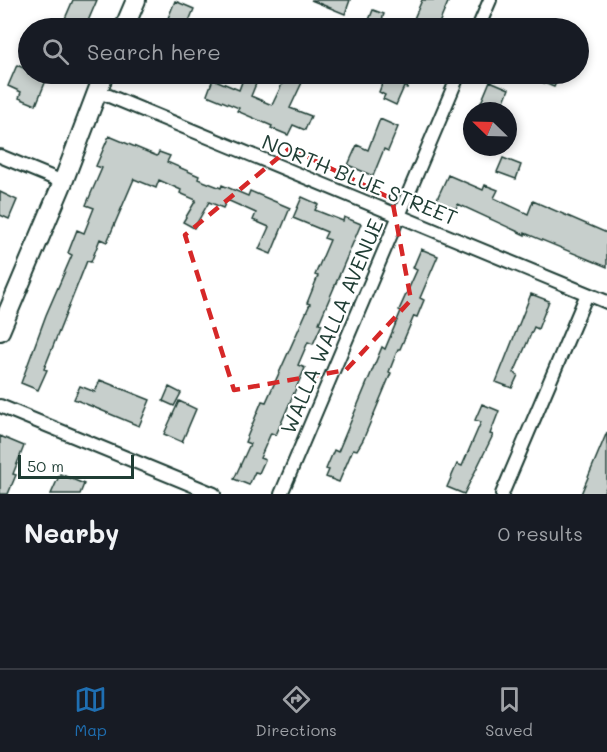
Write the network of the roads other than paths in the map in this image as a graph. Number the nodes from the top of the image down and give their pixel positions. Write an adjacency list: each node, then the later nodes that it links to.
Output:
1 (136, 0): 3 (main road)
2 (490, 0): 4 (street)
3 (128, 18)
4 (482, 18)
5 (100, 84): 7 (main road)
6 (455, 84): 10 (street, WALLA WALLA AVENUE)
7 (97, 91): 9 (main road); 10 (street, NORTH BLUE STREET)
8 (0, 156): 9 (street)
9 (63, 182): 13 (main road)
10 (399, 216): 11 (street, NORTH BLUE STREET); 16 (street, WALLA WALLA AVENUE)
11 (587, 294): 12 (street, NORTH BLUE STREET); 17 (street)
12 (607, 302)
13 (0, 331)
14 (0, 406): 15 (street)
15 (214, 494)
16 (281, 494)
17 (502, 494)

